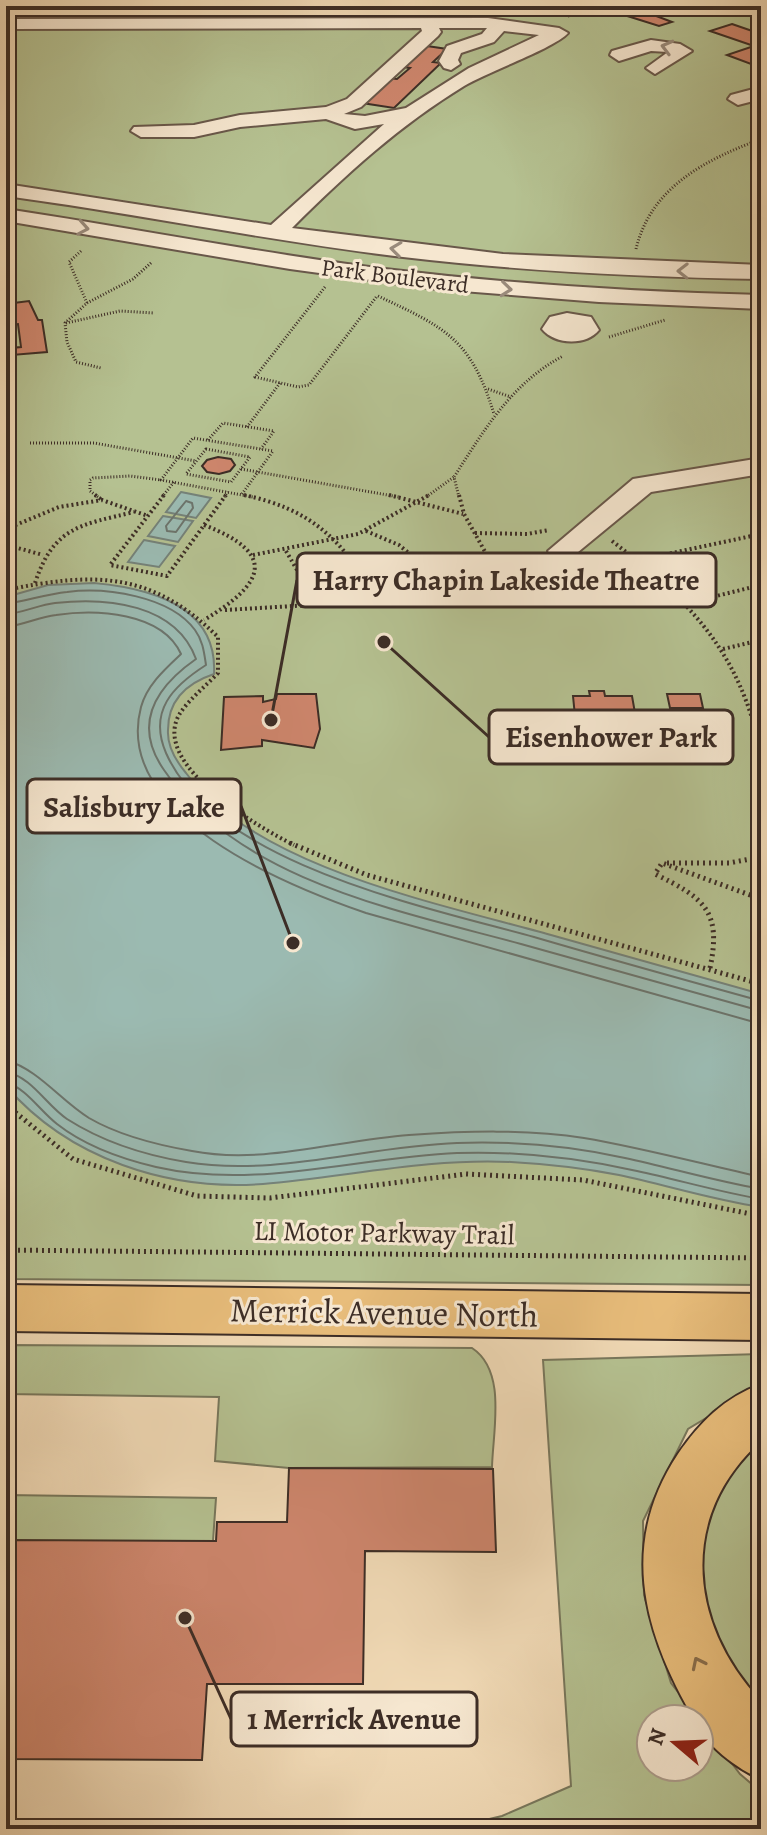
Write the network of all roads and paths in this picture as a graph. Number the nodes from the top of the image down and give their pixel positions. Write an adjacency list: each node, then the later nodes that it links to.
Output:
1 (498, 18): 3 (street); 6 (street); 6 (street)
2 (6, 24): 3 (street)
3 (427, 24): 10 (street)
4 (619, 55): 5 (street, one-way to 4)
5 (655, 68)
6 (465, 71): 9 (street)
7 (761, 93): 8 (street)
8 (738, 99)
9 (414, 111): 10 (street); 18 (street)
10 (330, 113): 11 (street)
11 (141, 131)
12 (761, 139): 24 (path)
13 (6, 190): 14 (street, Park Boulevard)
14 (63, 198): 16 (street); 17 (street, Park Boulevard)
15 (6, 215): 16 (street, Park Boulevard)
16 (35, 219): 20 (street, Park Boulevard, one-way to 20)
17 (240, 226): 18 (street, Park Boulevard); 20 (street)
18 (276, 232): 19 (street, Park Boulevard)
19 (350, 243): 23 (street, Park Boulevard, one-way to 19); 26 (street)
20 (214, 250): 26 (street, Park Boulevard)
21 (81, 251): 31 (path)
22 (152, 262): 31 (path)
23 (577, 268): 24 (street, Park Boulevard); 28 (street)
24 (637, 271): 25 (street, Park Boulevard, one-way to 24)
25 (761, 272)
26 (324, 274): 28 (street, Park Boulevard, one-way to 28); 38 (path)
27 (368, 292): 29 (path)
28 (577, 294): 30 (street, Park Boulevard)
29 (377, 296): 38 (path); 39 (path)
30 (761, 302)
31 (87, 303): 34 (path)
32 (154, 313): 34 (path)
33 (668, 320): 35 (path)
34 (65, 323): 37 (path)
35 (598, 342)
36 (573, 352): 40 (path)
37 (101, 368)
38 (280, 383): 42 (path)
39 (488, 389): 40 (path); 41 (path)
40 (511, 397): 41 (path)
41 (494, 414): 54 (path)
42 (247, 427): 43 (path); 46 (path)
43 (208, 440): 45 (path); 48 (path)
44 (30, 443): 48 (path)
45 (234, 444): 46 (path); 47 (path)
46 (261, 449): 52 (path)
47 (228, 453): 49 (path); 51 (path)
48 (177, 458): 49 (path); 55 (path)
49 (196, 461): 53 (path)
50 (761, 466): 73 (street)
51 (241, 469): 52 (path); 53 (path)
52 (258, 472): 59 (path); 61 (path)
53 (208, 477): 57 (path)
54 (454, 477): 61 (path); 63 (path)
55 (161, 480): 56 (path); 60 (path)
56 (174, 482): 57 (path); 64 (path)
57 (201, 487): 58 (path)
58 (228, 492): 59 (path); 65 (path)
59 (242, 494): 69 (path)
60 (102, 500): 62 (path); 66 (path)
61 (420, 501): 63 (path); 67 (path)
62 (134, 512): 64 (path); 74 (path)
63 (464, 514): 77 (path)
64 (148, 516): 78 (path)
65 (204, 525): 75 (path); 78 (path)
66 (6, 529)
67 (366, 531): 69 (path); 79 (path)
68 (761, 534): 76 (path)
69 (338, 540): 72 (path); 84 (path)
70 (6, 541): 74 (path)
71 (612, 541): 76 (path)
72 (286, 551): 75 (path); 87 (path)
73 (562, 551)
74 (43, 555): 81 (path)
75 (253, 555): 88 (path)
76 (642, 564): 86 (path)
77 (493, 566)
78 (137, 571): 80 (path)
79 (441, 580)
80 (129, 582): 81 (path); 89 (path)
81 (35, 583): 83 (path)
82 (761, 585): 86 (path)
83 (6, 590)
84 (374, 595)
85 (328, 604): 87 (path)
86 (684, 604): 91 (path)
87 (307, 606): 88 (path)
88 (222, 610): 89 (path)
89 (204, 620): 98 (path)
90 (761, 640): 91 (path)
91 (723, 649): 93 (path)
92 (761, 703): 93 (path)
93 (750, 706): 94 (path)
94 (761, 753)
95 (761, 857): 96 (path)
96 (662, 863): 97 (path); 98 (path)
97 (761, 899)
98 (710, 968): 99 (path)
99 (761, 984)
100 (6, 1105): 101 (path)
101 (761, 1216)
102 (6, 1250): 103 (path, LI Motor Parkway Trail)
103 (761, 1258)
104 (6, 1308): 105 (main road, Merrick Avenue North)
105 (761, 1317)
106 (761, 1409): 107 (main road, one-way to 106)
107 (761, 1747)

